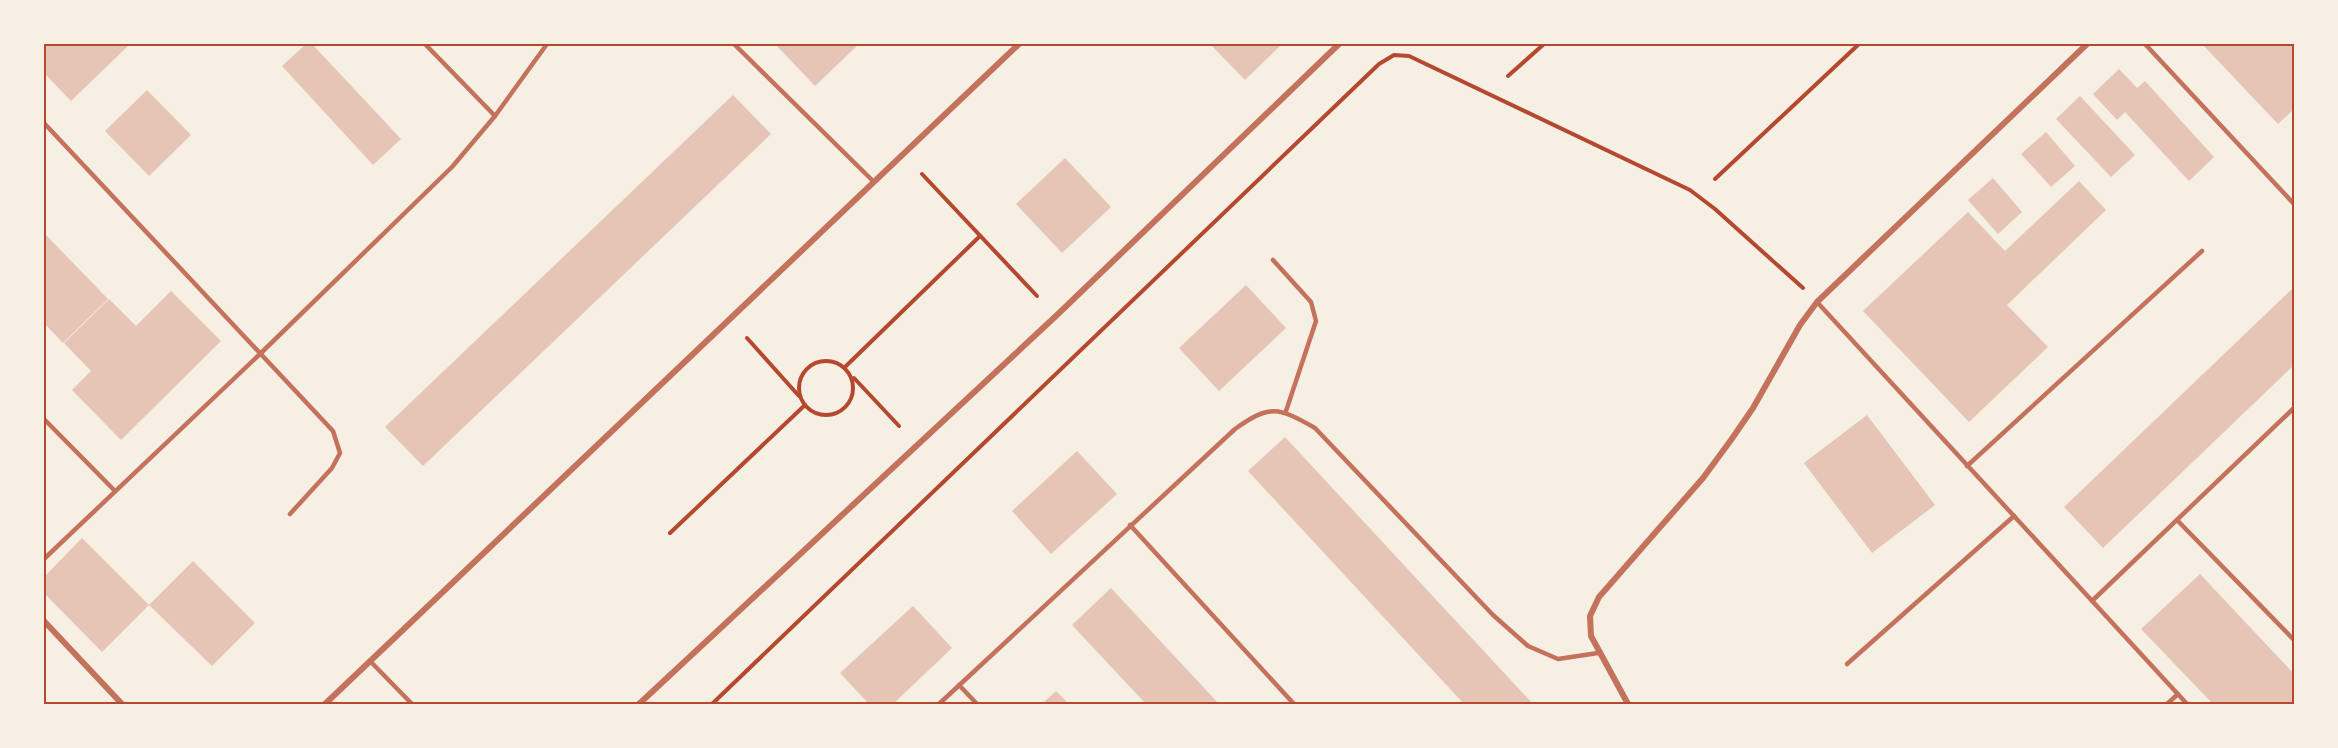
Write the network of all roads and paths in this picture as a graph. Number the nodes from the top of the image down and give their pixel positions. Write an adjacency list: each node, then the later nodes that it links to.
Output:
1 (425, 44): 11 (lane)
2 (547, 44): 11 (lane)
3 (734, 44): 15 (lane)
4 (1019, 44): 15 (street)
5 (1339, 44): 51 (street)
6 (1544, 44): 10 (path)
7 (1859, 44): 14 (path)
8 (2087, 44): 21 (street)
9 (2145, 44): 16 (lane)
10 (1508, 76)
11 (495, 116): 23 (lane)
12 (44, 123): 23 (lane)
13 (922, 174): 17 (path)
14 (1715, 179)
15 (873, 181): 44 (street)
16 (2295, 204)
17 (980, 236): 20 (path); 24 (path)
18 (2202, 251): 32 (lane)
19 (1273, 260): 29 (lane)
20 (1037, 296)
21 (1817, 302): 32 (lane); 43 (street); 52 (path)
22 (747, 338): 26 (path)
23 (261, 353): 33 (lane); 34 (lane)
24 (845, 367): 25 (path); 26 (path)
25 (851, 375): 27 (path); 31 (path)
26 (800, 396): 27 (path)
27 (805, 405): 38 (path)
28 (2295, 408): 36 (lane)
29 (1286, 411): 37 (lane); 43 (lane)
30 (44, 419): 33 (lane)
31 (899, 426)
32 (1967, 466): 35 (lane)
33 (115, 491): 39 (lane)
34 (290, 514)
35 (2014, 516): 40 (lane); 45 (lane)
36 (2177, 520): 40 (lane); 42 (lane)
37 (1130, 525): 46 (lane); 55 (lane)
38 (670, 533)
39 (44, 559)
40 (2092, 601): 47 (lane)
41 (44, 621): 48 (street)
42 (2295, 640)
43 (1598, 653): 56 (street)
44 (370, 661): 49 (street); 50 (lane)
45 (1847, 663)
46 (959, 685): 53 (lane); 54 (lane)
47 (2178, 694): 57 (lane); 58 (lane)
48 (122, 705)
49 (325, 705)
50 (412, 705)
51 (639, 705)
52 (712, 705)
53 (939, 705)
54 (977, 705)
55 (1294, 705)
56 (1628, 705)
57 (2167, 705)
58 (2187, 705)

